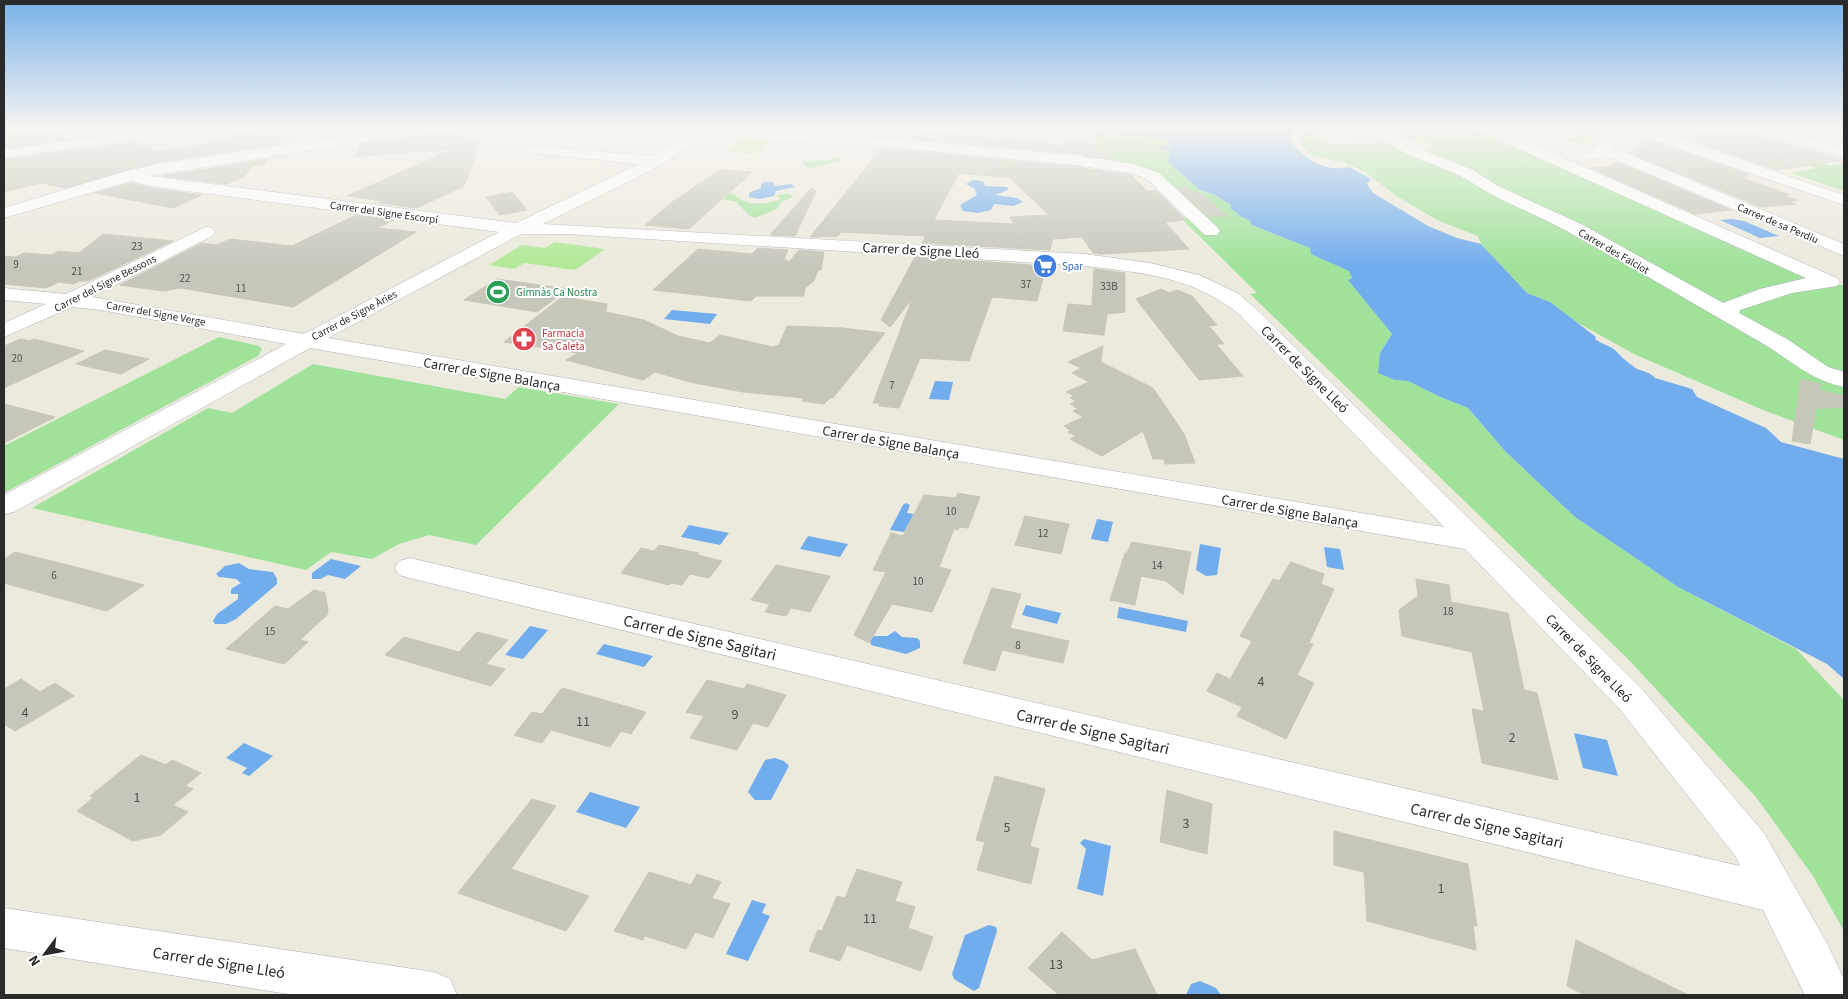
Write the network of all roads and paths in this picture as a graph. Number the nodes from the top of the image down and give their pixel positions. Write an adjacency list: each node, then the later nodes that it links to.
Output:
1 (136, 174): 9 (street)
2 (632, 174): 13 (street, Carrer de Signe Àries)
3 (1147, 174): 14 (street)
4 (1468, 174): 20 (street, Carrer des Falciot)
5 (1588, 174): 17 (street)
6 (1662, 174): 16 (street, Carrer de sa Perdiu)
7 (1769, 174): 11 (street)
8 (1777, 174): 10 (street)
9 (129, 175): 12 (street); 13 (street, Carrer del Signe Escorpí)
10 (1844, 196)
11 (1844, 200)
12 (4, 213)
13 (520, 229): 22 (street, Carrer de Signe Àries); 25 (street, Carrer de Signe Lleó)
14 (1211, 231)
15 (206, 232): 19 (street, Carrer del Signe Bessons)
16 (1844, 251)
17 (1837, 282): 20 (street)
18 (4, 294): 19 (street, Carrer del Signe Verge)
19 (70, 301): 21 (street, Carrer del Signe Bessons); 22 (street, Carrer del Signe Verge)
20 (1730, 311): 23 (street)
21 (4, 330)
22 (307, 340): 24 (street, Carrer de Signe Àries); 25 (street, Carrer de Signe Balança)
23 (1844, 380)
24 (4, 506)
25 (1476, 542): 27 (street, Carrer de Signe Lleó)
26 (410, 568): 27 (street, Carrer de Signe Sagitari)
27 (1777, 894): 30 (street, Carrer de Signe Lleó)
28 (4, 928): 29 (street, Carrer de Signe Lleó)
29 (434, 995)
30 (1828, 995)

